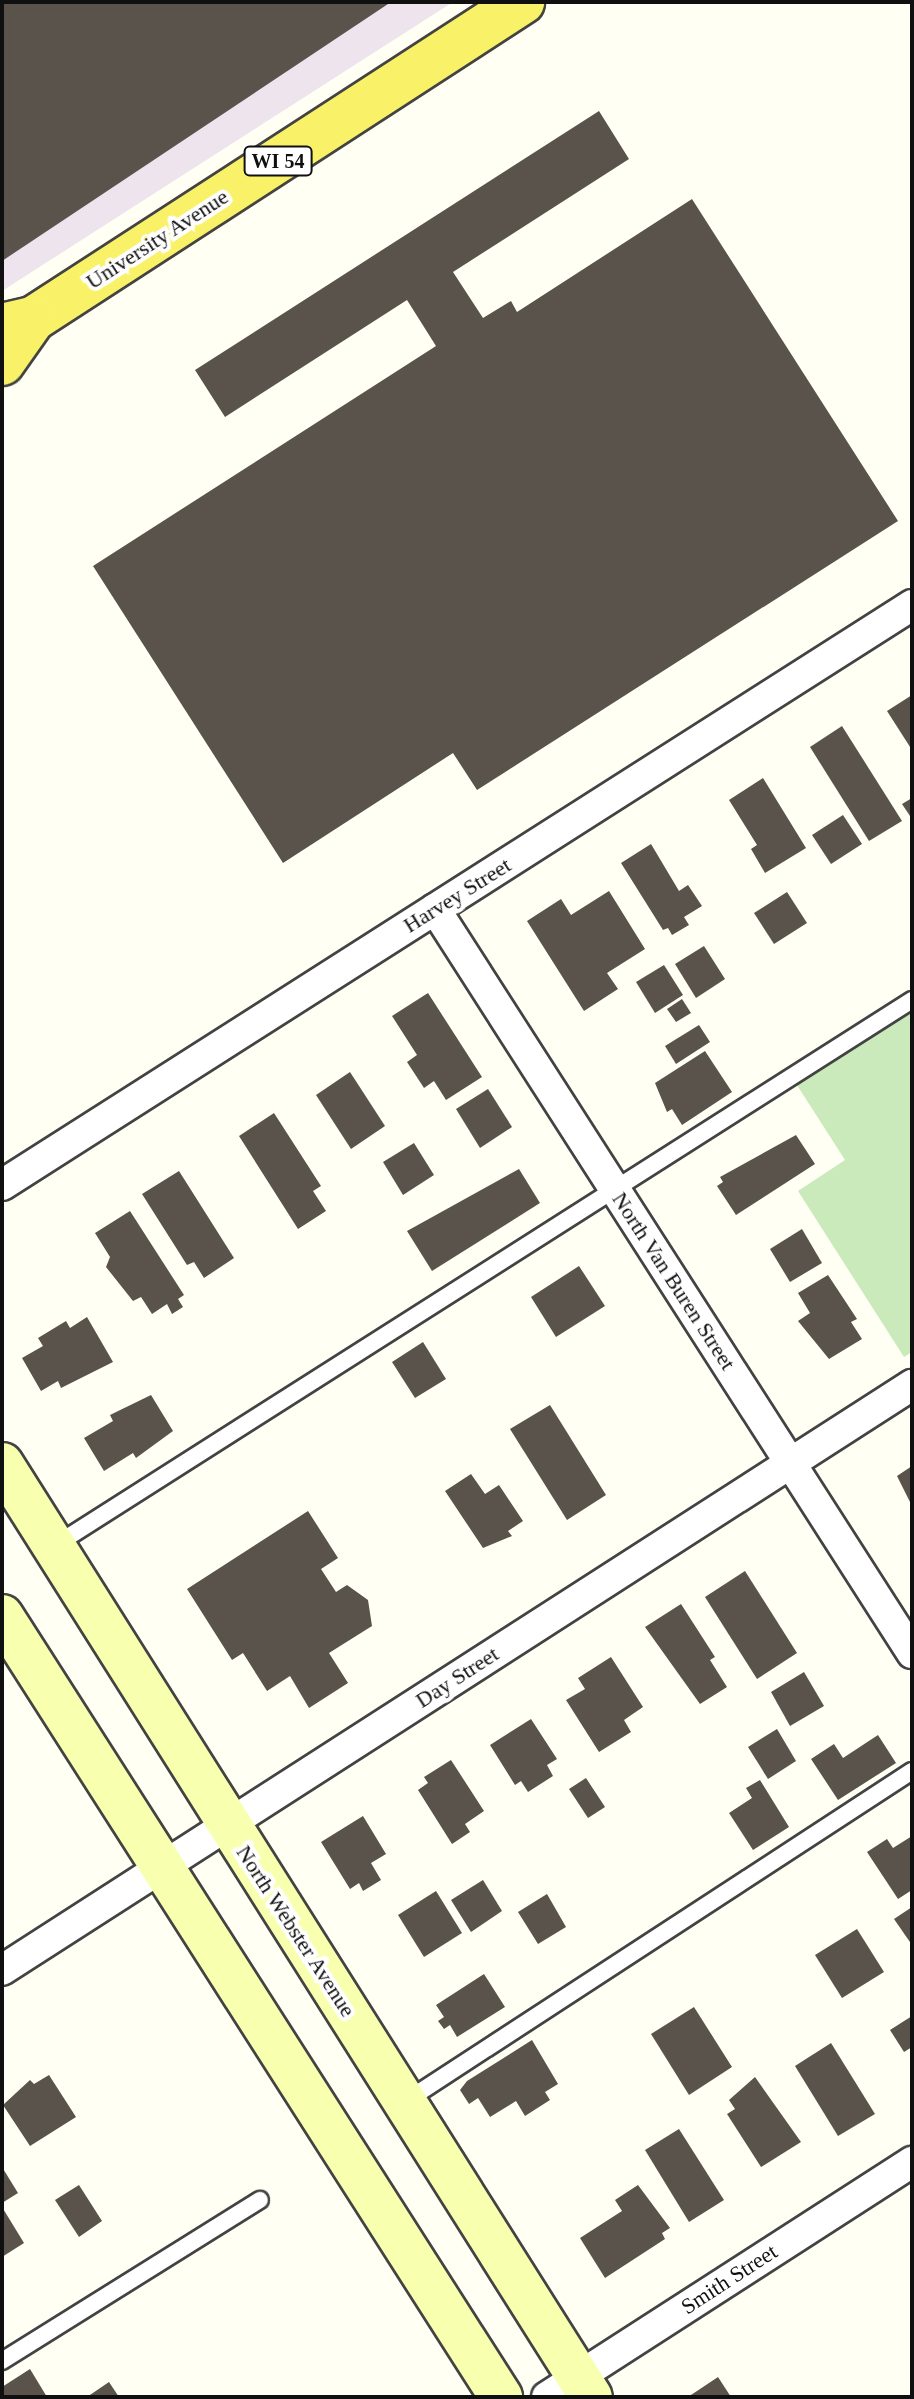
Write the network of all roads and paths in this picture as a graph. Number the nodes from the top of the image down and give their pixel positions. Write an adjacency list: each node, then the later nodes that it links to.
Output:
1 (522, 2): 2 (main road, University Avenue / WI 54)
2 (18, 323): 3 (main road, University Avenue / WI 54)
3 (2, 363)
4 (912, 605): 5 (street, Harvey Street)
5 (435, 909): 7 (street, Harvey Street); 8 (street, North Van Buren Street)
6 (912, 1000): 8 (lane)
7 (2, 1185)
8 (615, 1189): 10 (street, North Van Buren Street); 12 (lane)
9 (912, 1385): 10 (street, Day Street)
10 (790, 1462): 14 (street, North Van Buren Street); 16 (street, Day Street)
11 (2, 1464): 12 (main road, North Webster Avenue)
12 (54, 1546): 16 (main road, North Webster Avenue)
13 (2, 1616): 17 (main road)
14 (912, 1653)
15 (912, 1771): 19 (lane)
16 (229, 1825): 17 (street, Day Street); 19 (main road, North Webster Avenue)
17 (163, 1869): 18 (street, Day Street); 24 (main road)
18 (2, 1970)
19 (406, 2101): 23 (main road, North Webster Avenue)
20 (912, 2162): 23 (street, Smith Street)
21 (260, 2200): 22 (lane)
22 (2, 2361)
23 (572, 2390)
24 (501, 2397)

